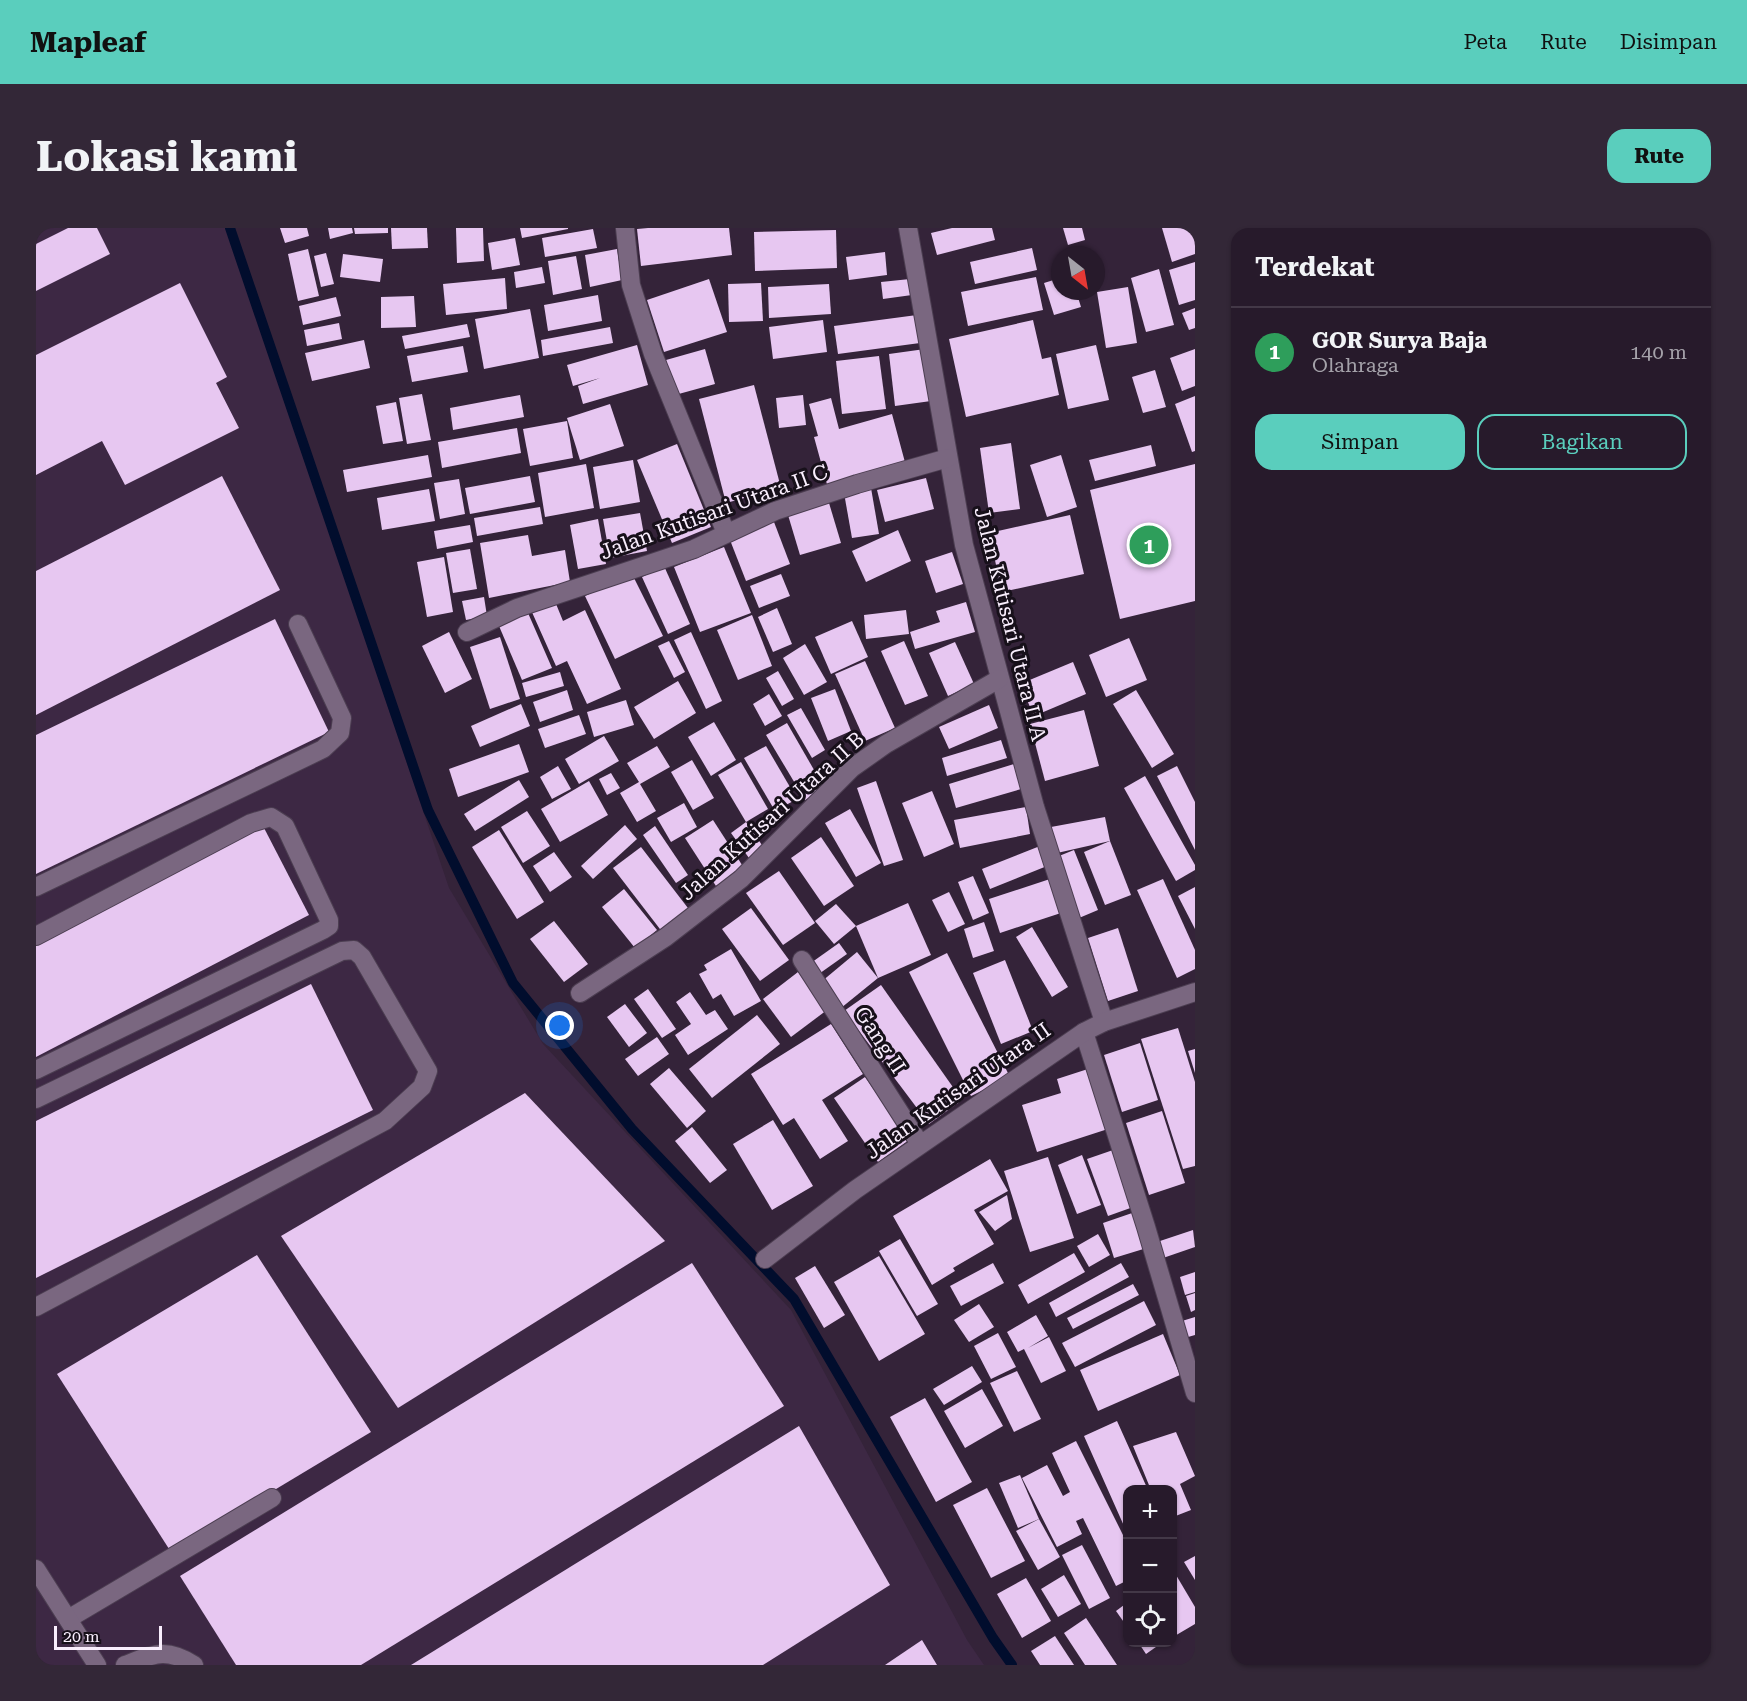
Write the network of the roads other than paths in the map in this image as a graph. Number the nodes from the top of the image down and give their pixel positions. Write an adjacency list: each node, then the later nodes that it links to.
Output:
1 (625, 228): 4 (street)
2 (909, 228): 3 (street, Jalan Kutisari Utara II A)
3 (948, 458): 4 (street, Jalan Kutisari Utara II C); 7 (street, Jalan Kutisari Utara II A)
4 (726, 533): 6 (street, Jalan Kutisari Utara II C)
5 (298, 624): 8 (street)
6 (466, 632)
7 (999, 680): 12 (street, Jalan Kutisari Utara II B); 13 (street, Jalan Kutisari Utara II A)
8 (36, 887)
9 (36, 936): 15 (street)
10 (802, 960): 17 (street, Gang II)
11 (1195, 992): 13 (street, Jalan Kutisari Utara II)
12 (580, 993)
13 (1104, 1022): 14 (street, Jalan Kutisari Utara II)
14 (1084, 1032): 17 (street, Jalan Kutisari Utara II); 20 (street)
15 (36, 1070)
16 (36, 1099): 19 (street)
17 (920, 1144): 18 (street, Jalan Kutisari Utara II)
18 (765, 1259)
19 (36, 1307)
20 (1195, 1394)
21 (272, 1498): 23 (street)
22 (36, 1569): 23 (street)
23 (68, 1619): 24 (street)
24 (97, 1665)
25 (125, 1665): 26 (street)
26 (194, 1665)

